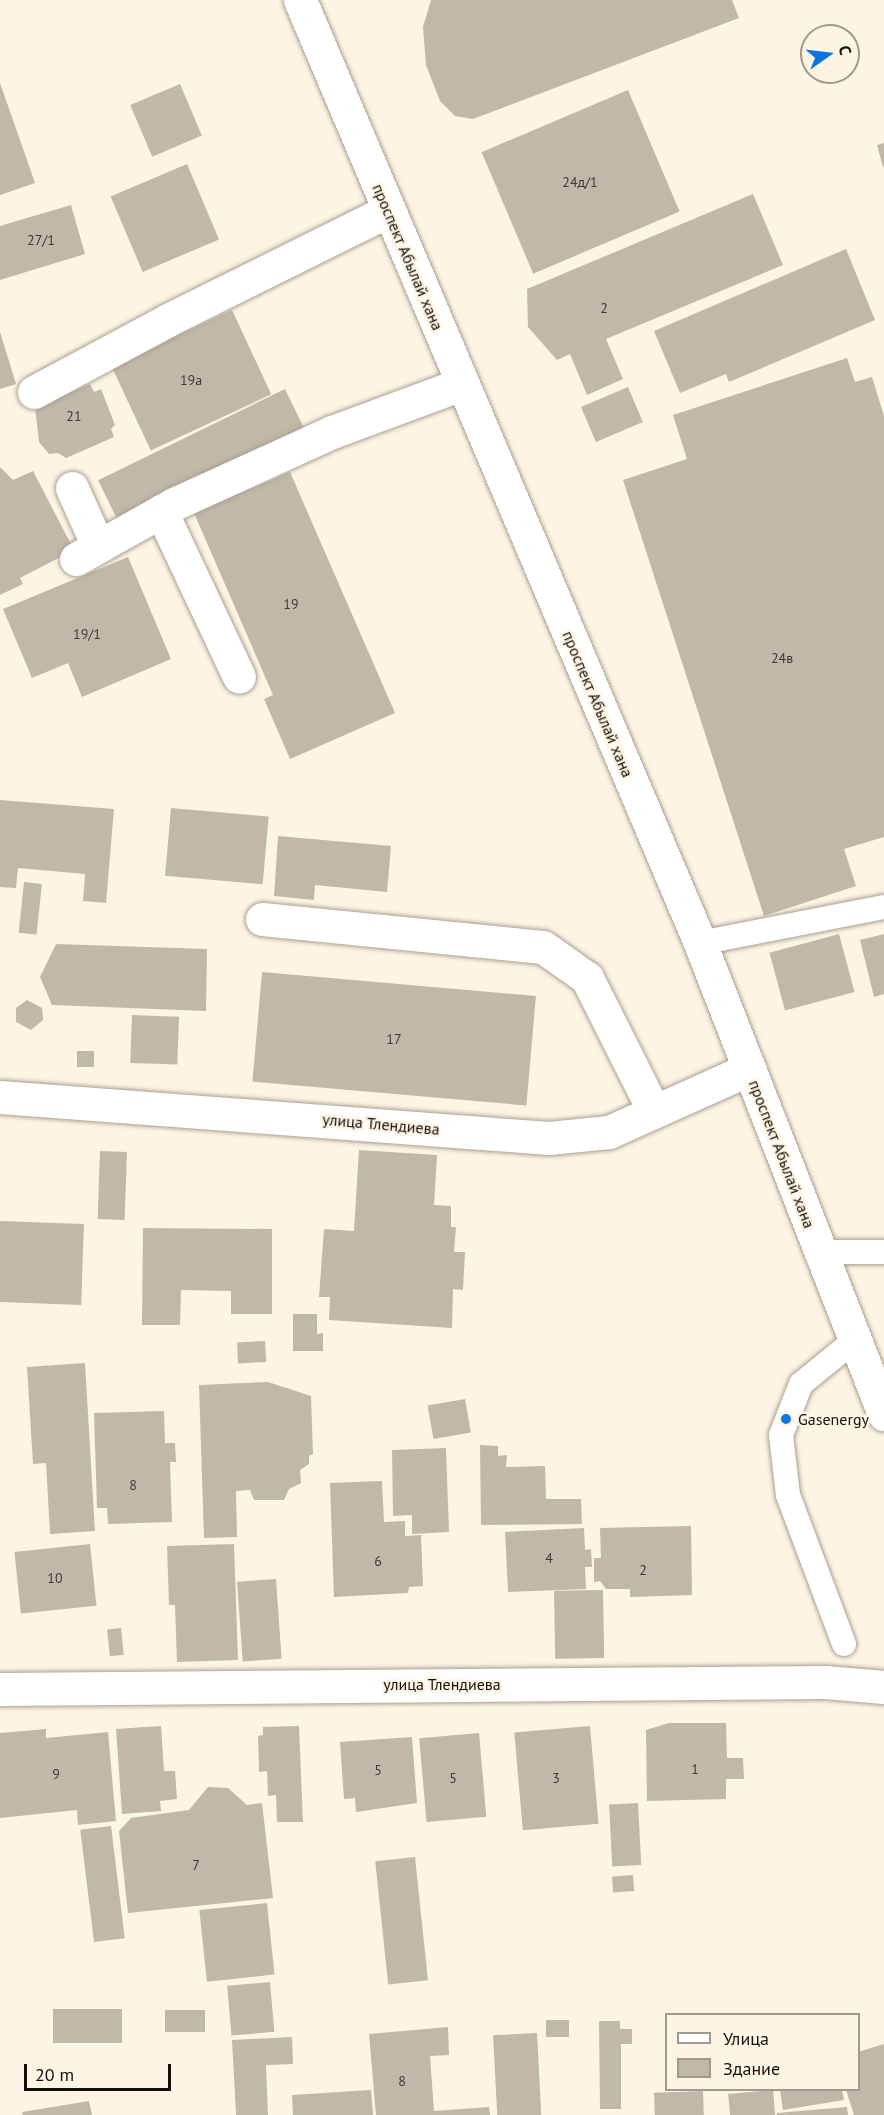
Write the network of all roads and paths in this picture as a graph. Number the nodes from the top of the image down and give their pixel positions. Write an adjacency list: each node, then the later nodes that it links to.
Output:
1 (300, 0): 2 (street, проспект Абылай хана)
2 (388, 211): 3 (street, проспект Абылай хана); 4 (street)
3 (462, 384): 6 (street); 10 (street, проспект Абылай хана)
4 (34, 392)
5 (72, 488): 6 (street)
6 (161, 510): 7 (street)
7 (239, 676)
8 (884, 907): 10 (lane)
9 (262, 918): 13 (street)
10 (700, 943): 11 (street, проспект Абылай хана)
11 (749, 1069): 13 (street, улица Тлендиева); 14 (street, проспект Абылай хана)
12 (0, 1097): 13 (street, улица Тлендиева)
13 (654, 1112)
14 (820, 1252): 15 (lane); 16 (street, проспект Абылай хана)
15 (884, 1252)
16 (855, 1340): 17 (street, проспект Абылай хана); 18 (lane)
17 (884, 1414)
18 (844, 1644)
19 (884, 1687): 20 (street, улица Тлендиева)
20 (0, 1689)

